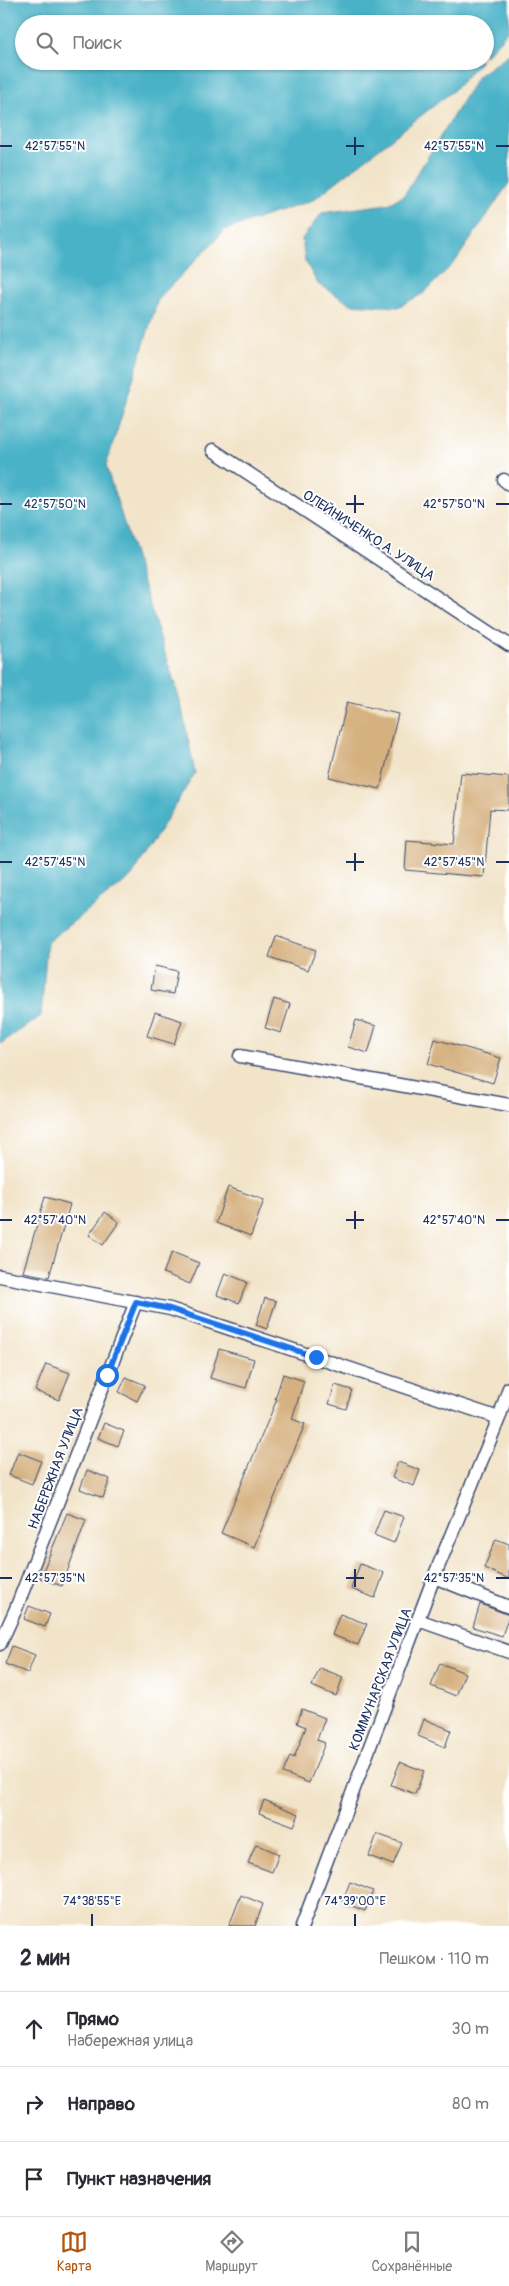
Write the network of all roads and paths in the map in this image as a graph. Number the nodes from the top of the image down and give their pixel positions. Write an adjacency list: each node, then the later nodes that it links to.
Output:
1 (213, 450): 2 (street, ОЛЕЙНИЧЕНКО А. УЛИЦА)
2 (509, 645)
3 (240, 1056): 4 (street)
4 (509, 1105)
5 (0, 1276): 6 (street)
6 (136, 1302): 8 (street); 12 (street, НАБЕРЕЖНАЯ УЛИЦА)
7 (509, 1388): 8 (street, КОММУНАРСКАЯ УЛИЦА)
8 (499, 1418): 9 (street, КОММУНАРСКАЯ УЛИЦА)
9 (434, 1578): 10 (street); 11 (street, КОММУНАРСКАЯ УЛИЦА)
10 (509, 1607)
11 (418, 1620): 13 (street); 14 (street, КОММУНАРСКАЯ УЛИЦА)
12 (0, 1644)
13 (509, 1652)
14 (302, 1926)

